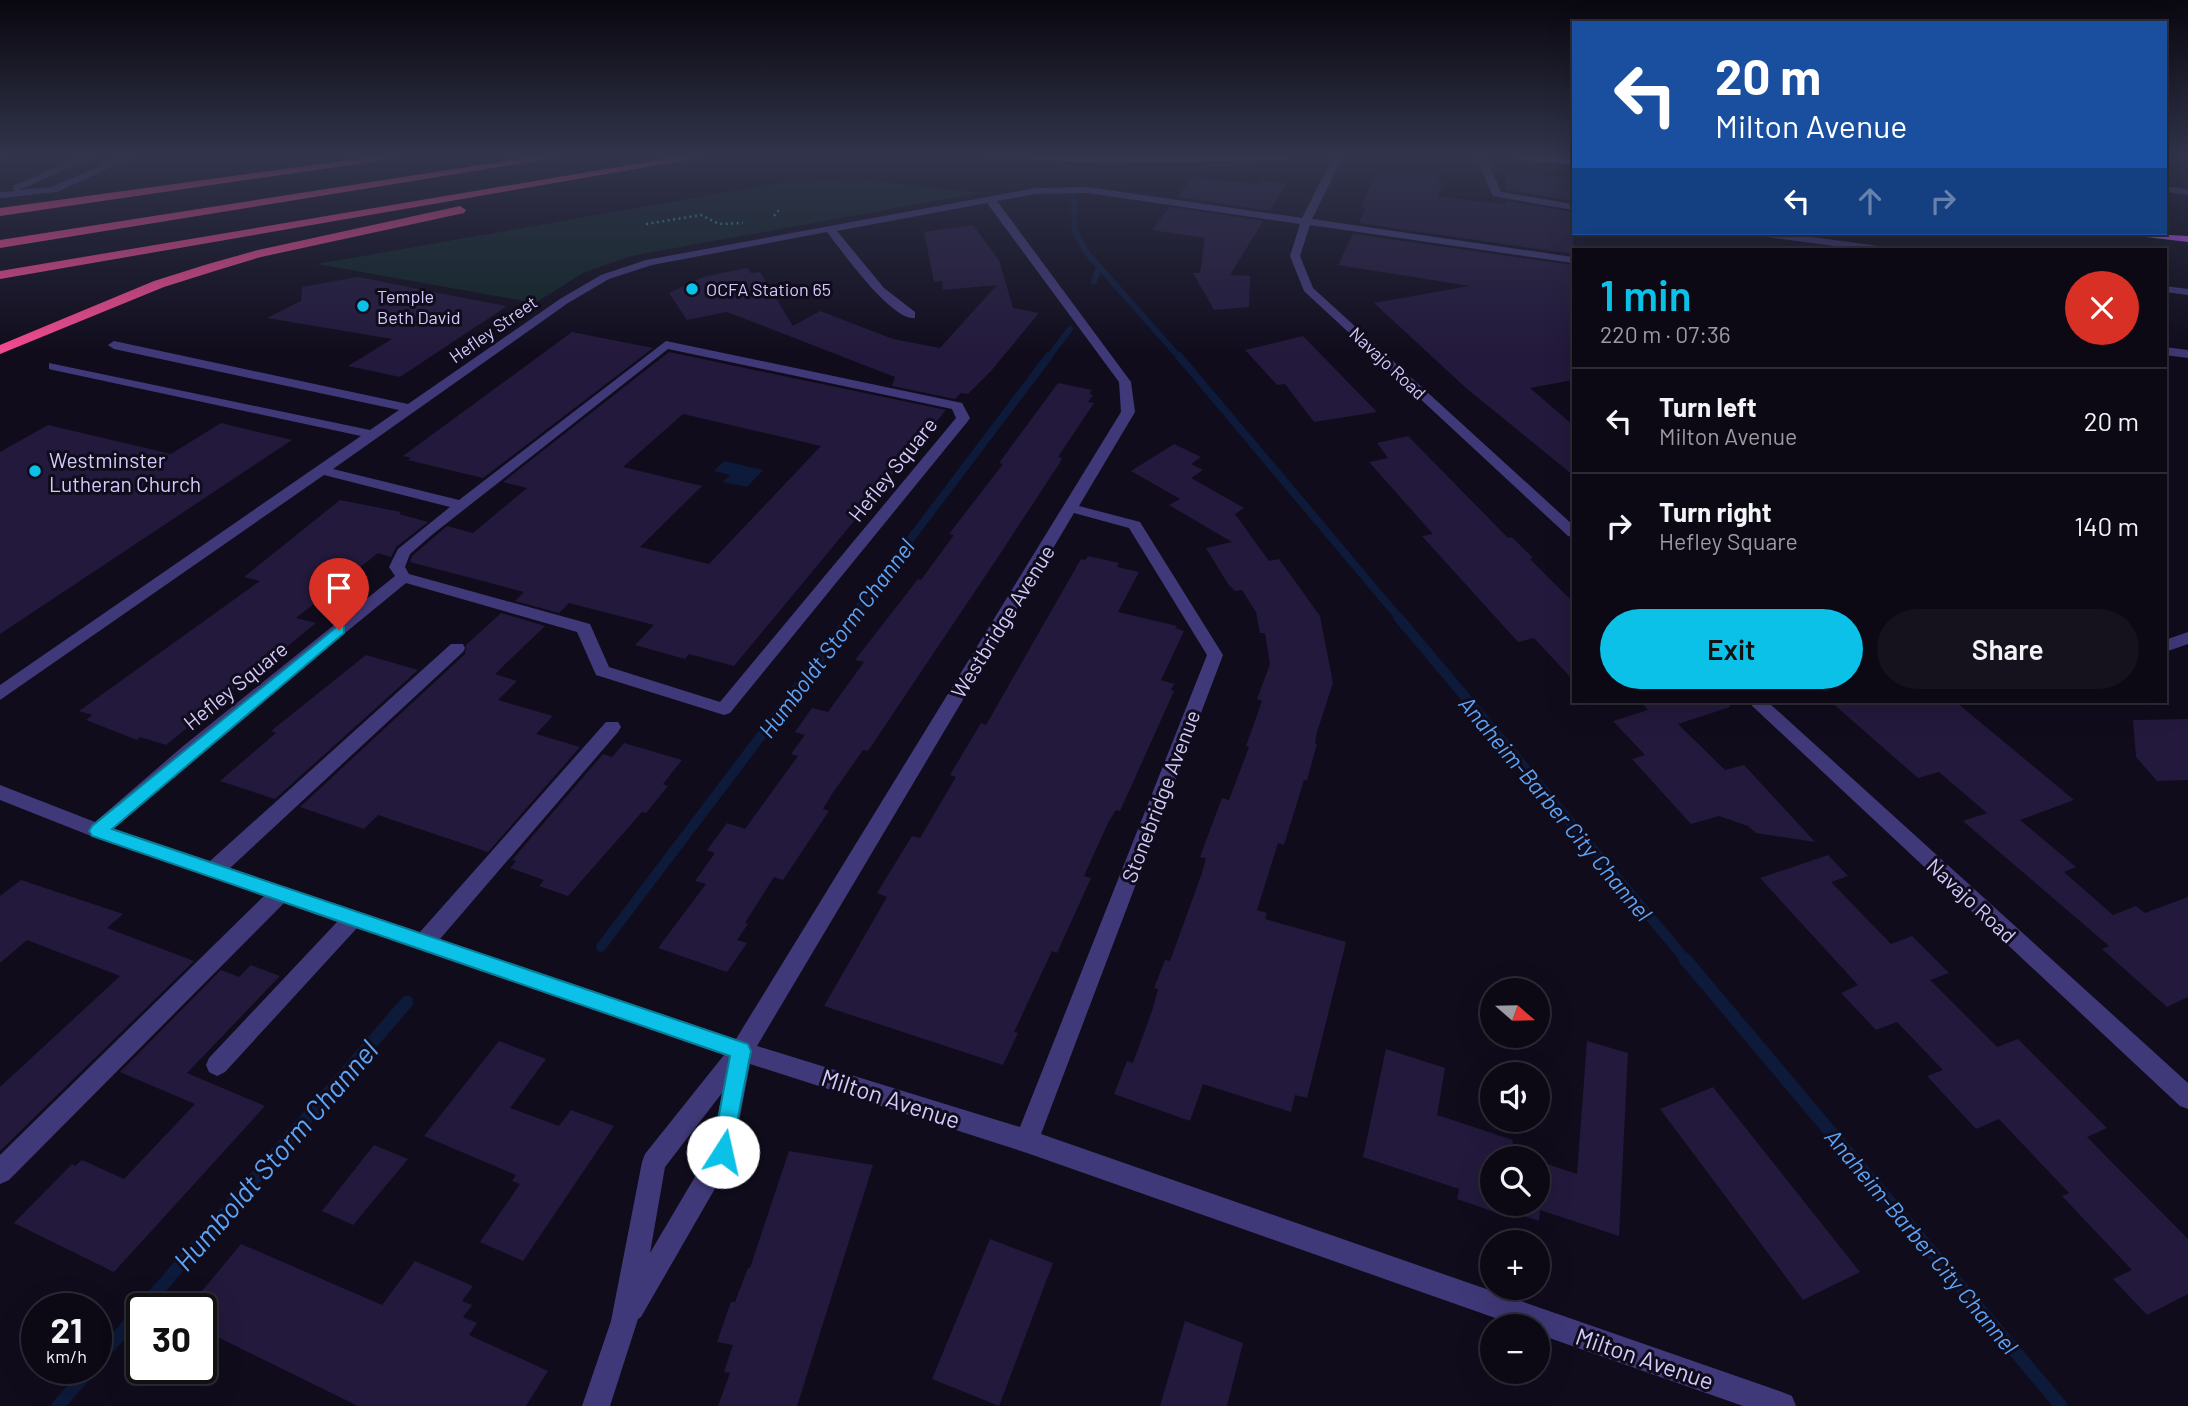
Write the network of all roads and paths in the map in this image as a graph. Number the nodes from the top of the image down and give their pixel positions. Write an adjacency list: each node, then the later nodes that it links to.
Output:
1 (64, 223): 15 (highway)
2 (138, 223): 19 (highway)
3 (242, 223): 22 (highway)
4 (310, 223): 23 (highway)
5 (404, 223): 28 (highway)
6 (654, 223): 13 (path)
7 (716, 223): 8 (path)
8 (754, 223)
9 (859, 223): 14 (street, Hefley Street)
10 (1008, 223): 36 (street, Westbridge Avenue)
11 (1305, 223): 37 (street, Navajo Road)
12 (1317, 223): 21 (street, Hefley Street)
13 (646, 224)
14 (829, 228): 26 (street); 32 (street, Hefley Street)
15 (0, 232)
16 (1775, 235): 20 (street)
17 (2155, 235): 18 (main road)
18 (2188, 239)
19 (0, 244)
20 (1871, 248)
21 (1572, 260)
22 (0, 261)
23 (0, 275)
24 (2167, 289): 25 (street)
25 (2188, 292)
26 (911, 315)
27 (114, 345): 32 (street)
28 (0, 350)
29 (2167, 351): 30 (street)
30 (2188, 354)
31 (53, 366): 33 (street)
32 (410, 408): 33 (street, Hefley Street)
33 (371, 435): 34 (street, Hefley Street)
34 (320, 470): 35 (street); 42 (street, Hefley Street)
35 (461, 505): 38 (street, Hefley Square); 38 (street, Hefley Square)
36 (1071, 508): 51 (street, Westbridge Avenue); 54 (street, Stonebridge Avenue)
37 (1572, 532)
38 (403, 577): 46 (street, Hefley Square)
39 (2188, 638): 40 (street)
40 (2167, 645)
41 (457, 648): 47 (street)
42 (0, 694)
43 (1758, 703): 53 (street, Navajo Road)
44 (612, 727): 50 (street)
45 (0, 792): 46 (street, Milton Avenue)
46 (98, 831): 47 (street, Milton Avenue)
47 (214, 870): 48 (street, Milton Avenue)
48 (281, 893): 49 (street, Milton Avenue); 55 (street)
49 (354, 918): 50 (street, Milton Avenue); 52 (street)
50 (424, 942): 51 (street, Milton Avenue)
51 (741, 1051): 54 (street, Milton Avenue); 56 (street, Westbridge Avenue); 56 (street, Westbridge Avenue)
52 (217, 1065)
53 (2188, 1098)
54 (1027, 1141): 58 (street, Milton Avenue)
55 (0, 1172)
56 (624, 1321): 57 (street, Westbridge Avenue)
57 (596, 1406)
58 (1782, 1406)

